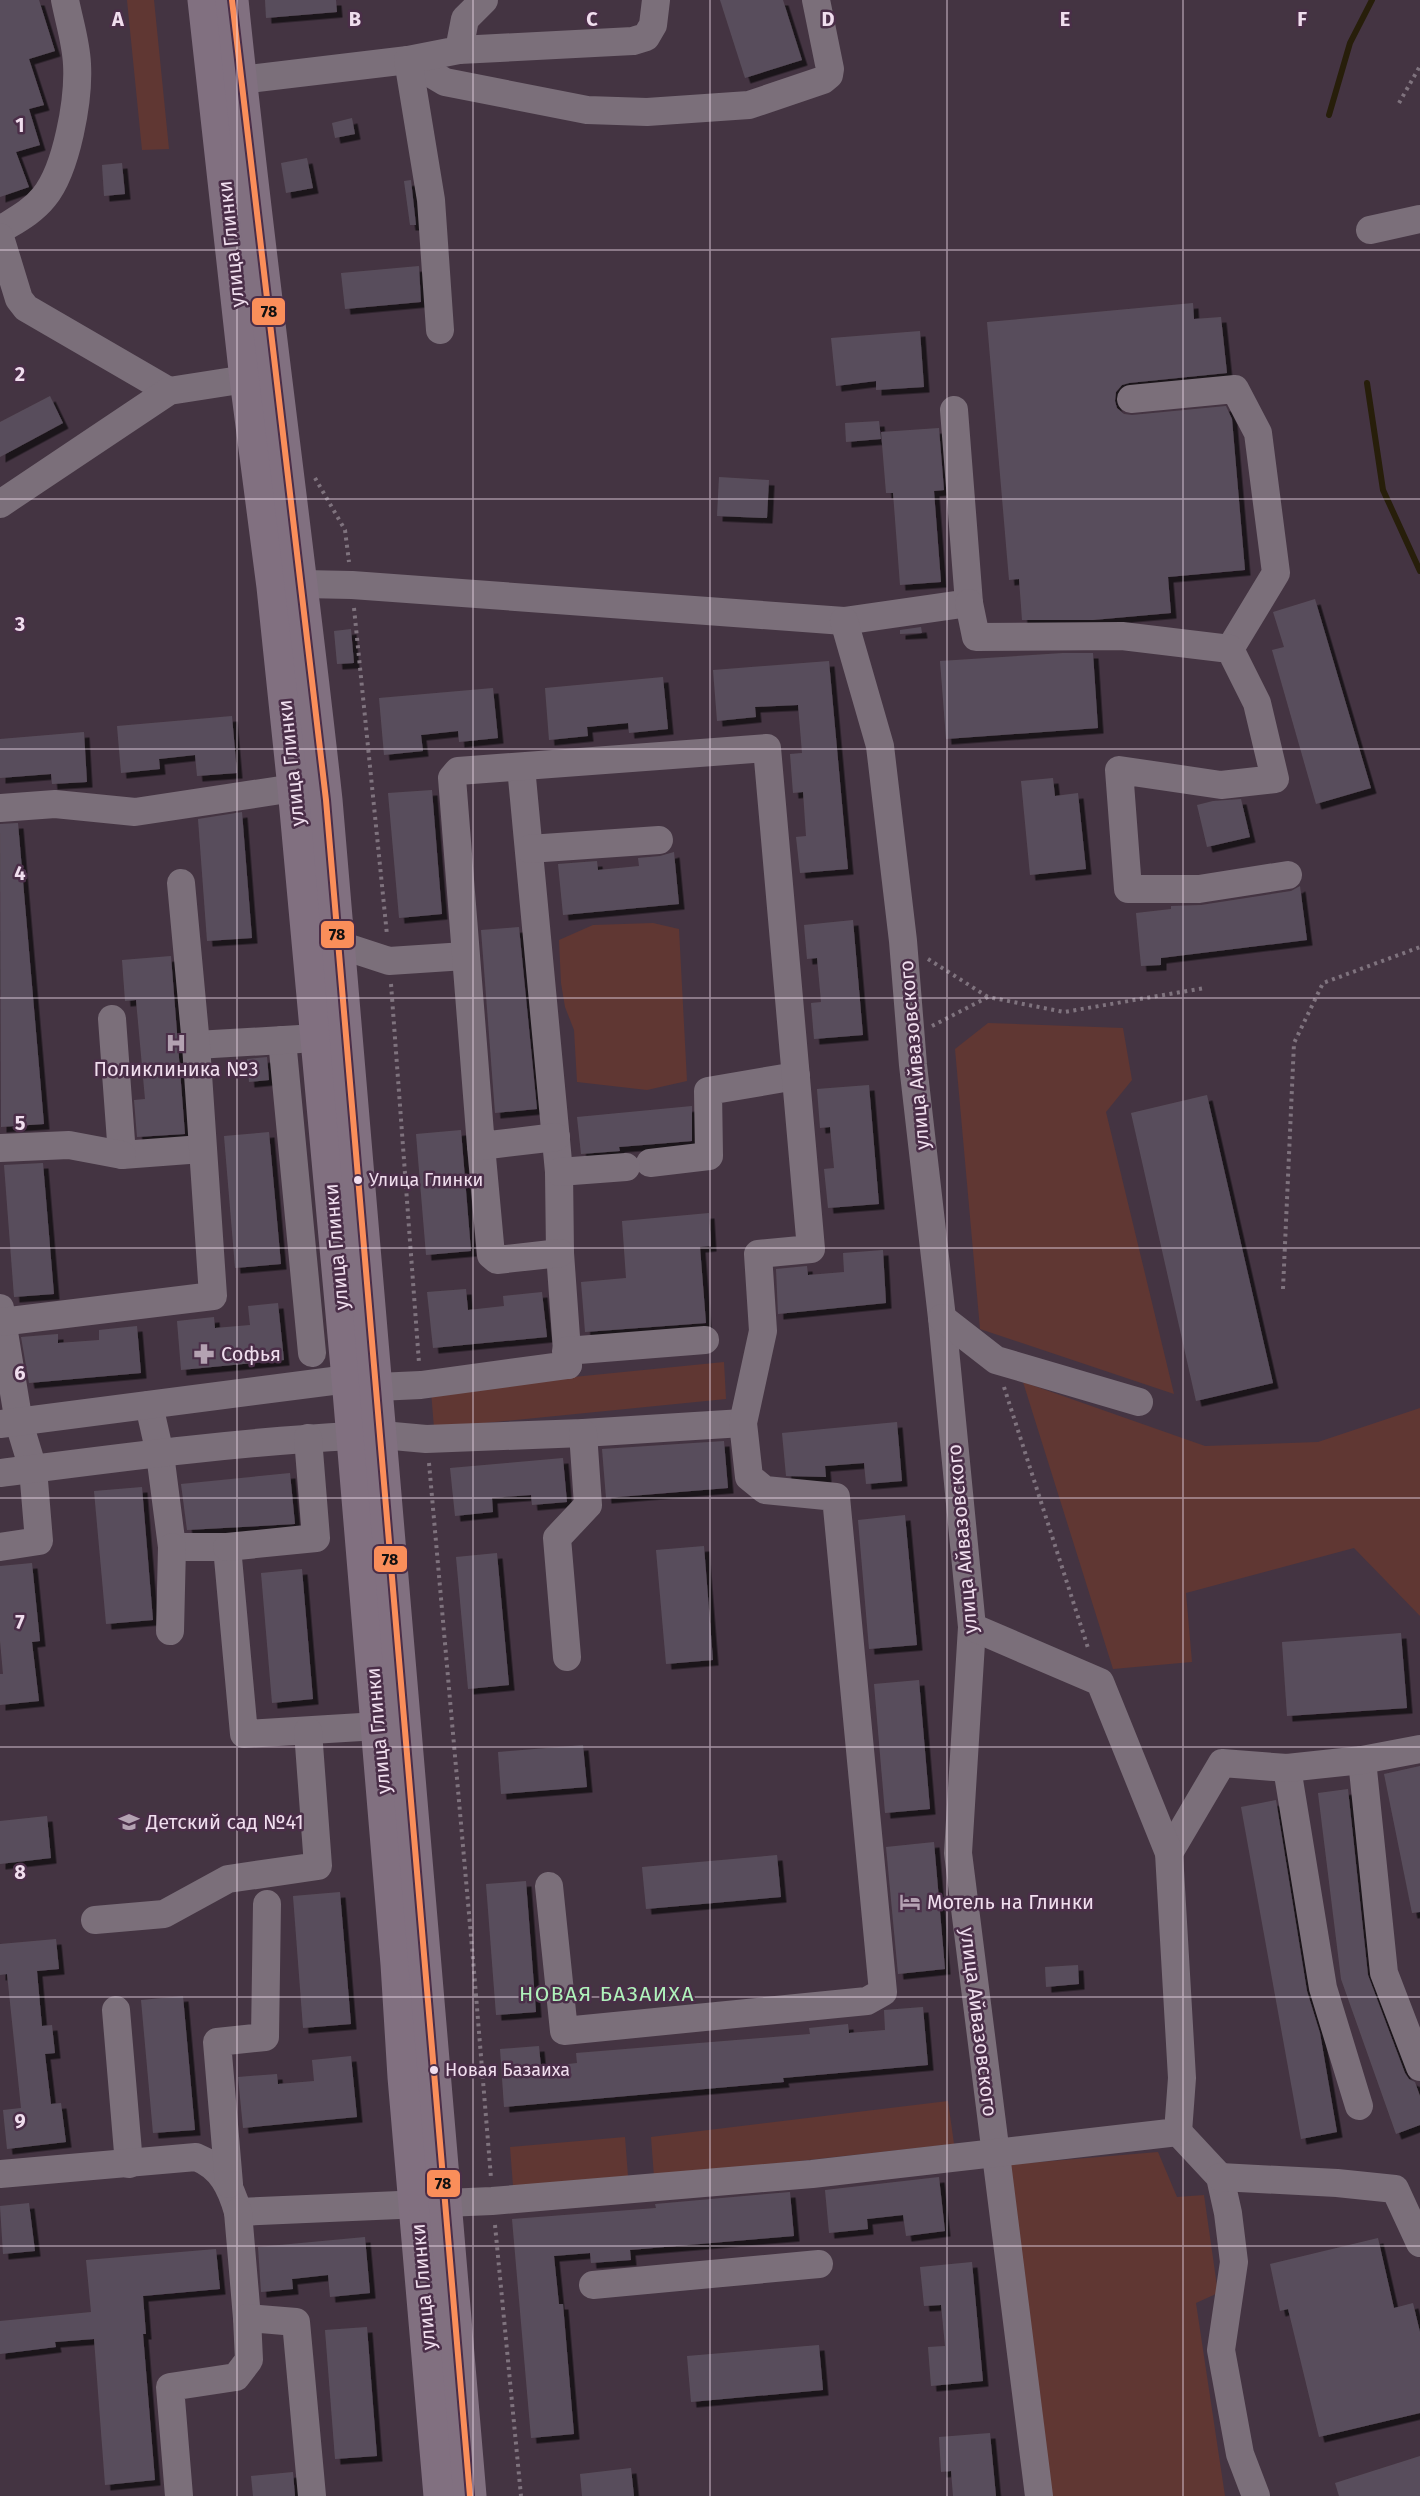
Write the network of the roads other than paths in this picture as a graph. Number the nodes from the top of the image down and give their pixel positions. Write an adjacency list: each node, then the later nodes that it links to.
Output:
1 (64, 0): 11 (street)
2 (204, 0): 15 (highway, улица Глинки)
3 (232, 0): 9 (highway, улица Глинки)
4 (484, 0): 7 (street)
5 (656, 0): 7 (street)
6 (816, 0): 8 (street)
7 (459, 50): 8 (street)
8 (408, 60): 9 (street); 14 (street)
9 (240, 80): 15 (highway, улица Глинки)
10 (1420, 219): 12 (street)
11 (0, 230)
12 (1370, 230)
13 (0, 237): 16 (street)
14 (440, 330)
15 (260, 378): 16 (street); 20 (highway, улица Глинки)
16 (169, 391): 19 (street)
17 (1131, 399): 23 (street)
18 (954, 410): 21 (street)
19 (0, 504)
20 (288, 585): 22 (street); 25 (highway, улица Глинки); 31 (highway, улица Глинки)
21 (969, 603): 22 (street); 23 (street)
22 (844, 621): 46 (street, улица Айвазовского)
23 (1230, 649): 29 (street)
24 (521, 767): 28 (street); 32 (street); 37 (street)
25 (294, 788): 26 (street); 34 (highway, улица Глинки)
26 (0, 808)
27 (659, 840): 28 (street)
28 (529, 849): 38 (street)
29 (1288, 875)
30 (181, 883): 36 (street)
31 (337, 944): 32 (street); 34 (highway, улица Глинки)
32 (465, 956): 39 (street)
33 (112, 1019): 42 (street)
34 (331, 1037): 35 (street); 50 (highway, улица Глинки)
35 (282, 1040): 36 (street); 48 (street)
36 (196, 1045): 41 (street)
37 (796, 1076): 43 (street); 53 (street)
38 (556, 1137): 39 (street); 43 (street)
39 (481, 1146): 44 (street)
40 (0, 1148): 42 (street)
41 (202, 1149): 42 (street); 45 (street)
42 (122, 1155)
43 (559, 1172): 44 (street)
44 (560, 1253): 49 (street)
45 (1, 1317): 54 (street)
46 (942, 1318): 51 (street); 64 (street, улица Айвазовского)
47 (705, 1340): 49 (street)
48 (312, 1353)
49 (567, 1358): 50 (street)
50 (363, 1383): 52 (street); 56 (highway, улица Глинки)
51 (1139, 1402)
52 (149, 1405): 54 (street); 58 (street)
53 (743, 1423): 55 (street); 73 (street)
54 (9, 1424): 59 (street)
55 (583, 1433): 56 (street); 66 (street)
56 (367, 1436): 57 (street); 67 (highway, улица Глинки); 75 (highway, улица Глинки)
57 (308, 1438): 58 (street); 61 (street)
58 (160, 1454): 59 (street); 63 (street)
59 (33, 1469): 60 (street); 62 (street)
60 (0, 1473)
61 (227, 1546): 63 (street); 68 (street)
62 (0, 1547)
63 (172, 1547): 65 (street)
64 (972, 1627): 72 (street); 81 (street, улица Айвазовского)
65 (170, 1631)
66 (567, 1657)
67 (378, 1726): 68 (street); 75 (highway, улица Глинки)
68 (308, 1731): 76 (street)
69 (1420, 1749): 70 (street)
70 (1362, 1760): 71 (street); 78 (street)
71 (1287, 1768): 72 (street); 79 (street)
72 (1169, 1853): 80 (street)
73 (549, 1886)
74 (267, 1904): 85 (street)
75 (406, 1915): 86 (highway, улица Глинки)
76 (95, 1920)
77 (116, 2010): 82 (street)
78 (1420, 2067)
79 (1359, 2106)
80 (1178, 2132): 81 (street); 84 (street)
81 (996, 2152): 86 (street); 96 (street, улица Айвазовского)
82 (129, 2164): 83 (street); 85 (street)
83 (0, 2174)
84 (1220, 2177): 88 (street); 97 (street)
85 (229, 2184): 87 (street)
86 (430, 2204): 87 (street); 94 (highway, улица Глинки); 95 (highway, улица Глинки)
87 (238, 2212): 91 (street)
88 (1420, 2243)
89 (819, 2264): 90 (street)
90 (593, 2285)
91 (247, 2319): 92 (street); 93 (street)
92 (179, 2496)
93 (312, 2496)
94 (440, 2496)
95 (470, 2496)
96 (1039, 2496)
97 (1256, 2496)

